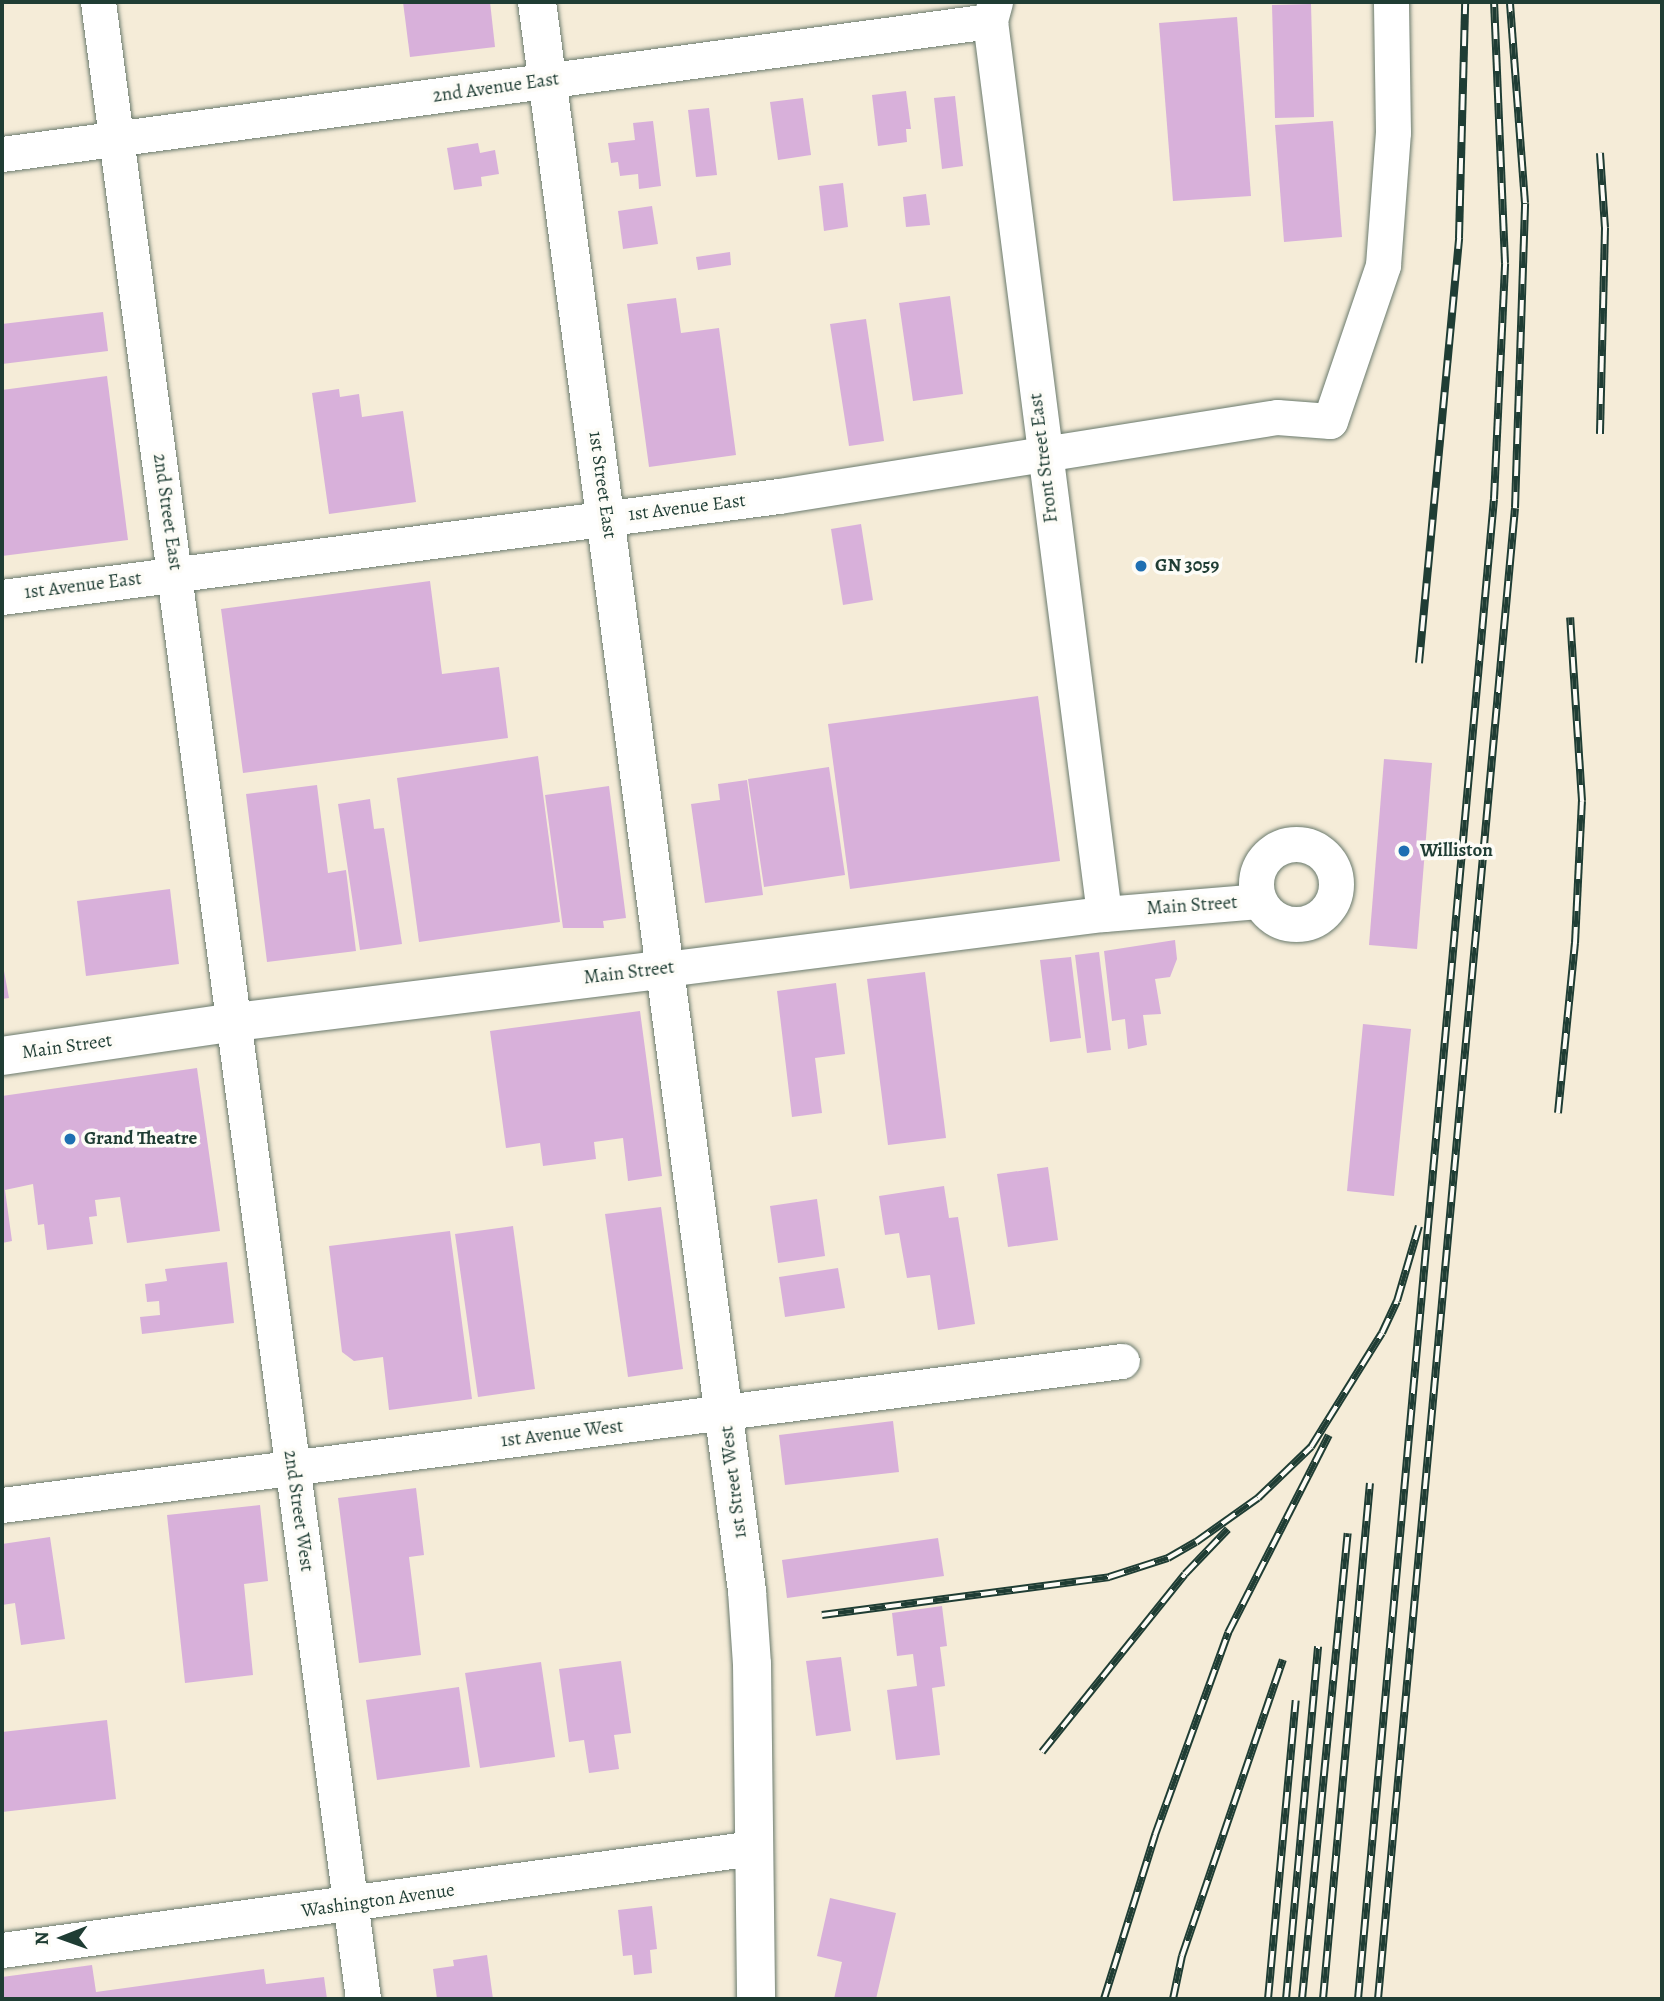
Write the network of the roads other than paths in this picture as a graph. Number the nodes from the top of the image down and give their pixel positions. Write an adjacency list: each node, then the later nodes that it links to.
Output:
1 (98, 2): 6 (street, 2nd Street East)
2 (537, 2): 5 (main road, 1st Street East)
3 (1391, 2): 8 (street, 1st Avenue East)
4 (992, 12): 5 (street, 2nd Avenue East); 8 (street, Front Street East)
5 (547, 81): 6 (street, 2nd Avenue East); 9 (main road, 1st Street East)
6 (117, 138): 7 (street, 2nd Avenue East); 10 (street, 2nd Street East)
7 (2, 154)
8 (1044, 455): 9 (street, 1st Avenue East); 13 (street, Front Street East)
9 (606, 518): 10 (street, 1st Avenue East); 14 (main road, 1st Street East)
10 (176, 574): 11 (street, 1st Avenue East); 15 (street, 2nd Street East)
11 (2, 597)
12 (1258, 901): 13 (street, Main Street)
13 (1104, 914): 14 (street, Main Street)
14 (666, 969): 15 (main road, Main Street); 18 (main road, 1st Street West)
15 (236, 1021): 16 (main road, Main Street); 19 (street, 2nd Street West)
16 (2, 1056)
17 (1122, 1361): 18 (street, 1st Avenue West)
18 (726, 1413): 19 (street, 1st Avenue West); 21 (main road, 1st Street West)
19 (292, 1468): 20 (street, 1st Avenue West); 22 (street, 2nd Street West)
20 (2, 1505)
21 (753, 1848): 22 (street, Washington Avenue); 25 (main road, 1st Street West)
22 (350, 1905): 23 (street, Washington Avenue); 24 (street, 2nd Street West)
23 (2, 1950)
24 (363, 1999)
25 (756, 1999)

